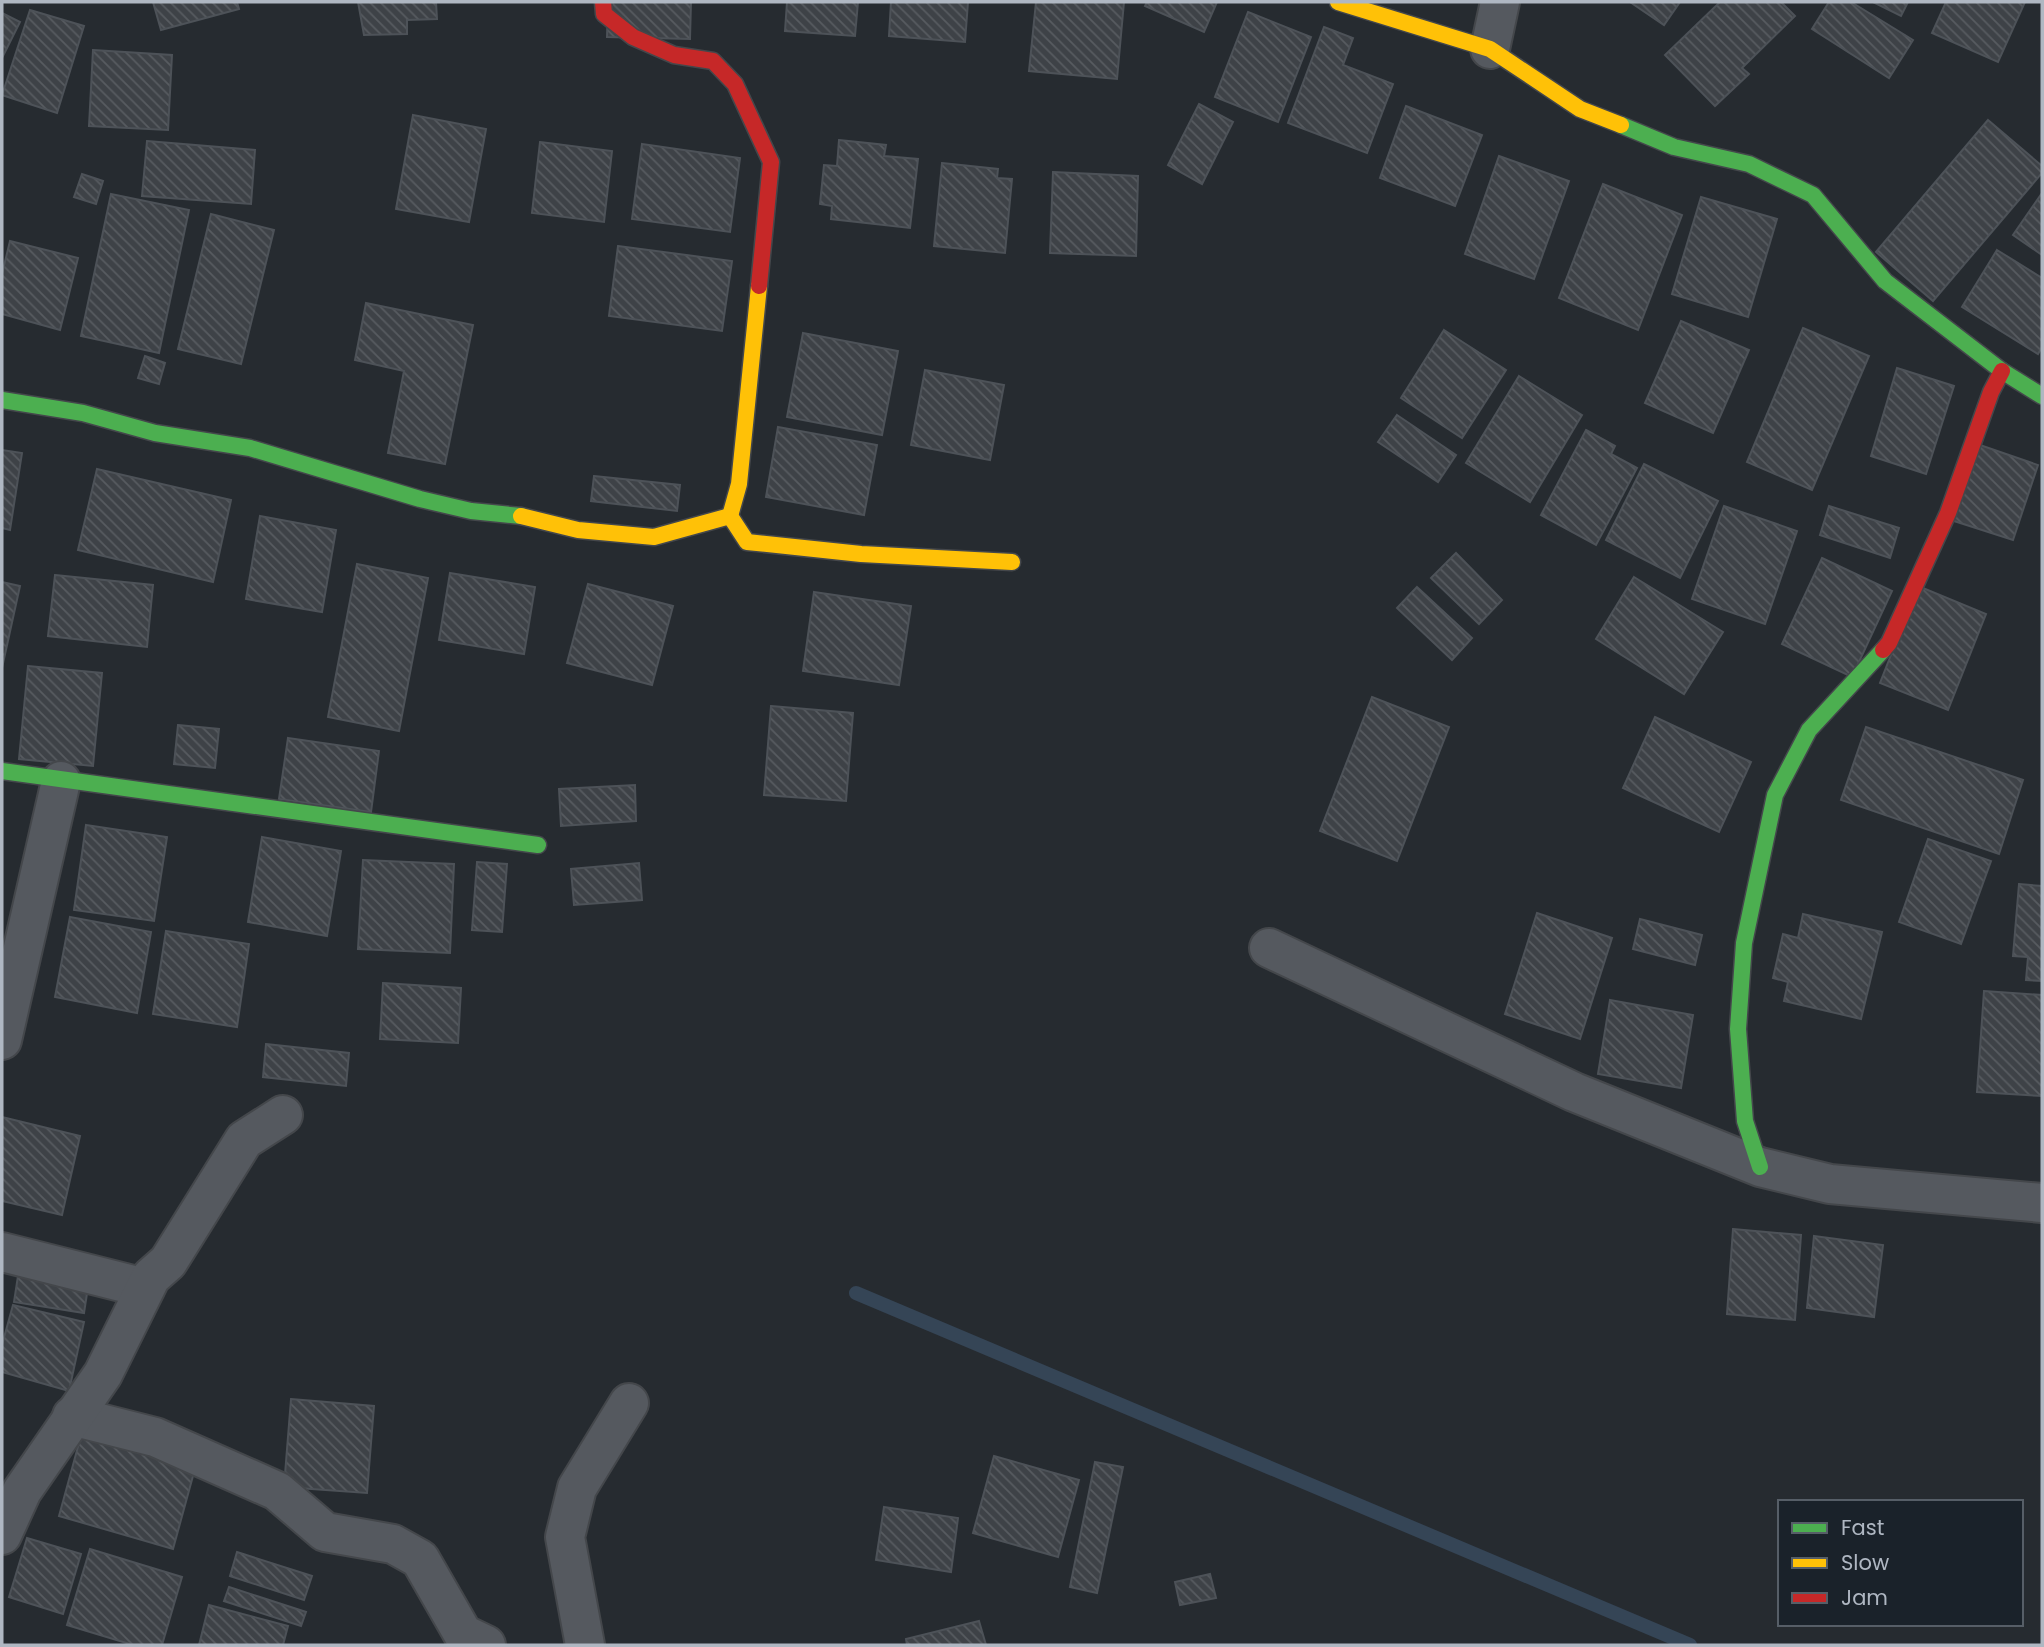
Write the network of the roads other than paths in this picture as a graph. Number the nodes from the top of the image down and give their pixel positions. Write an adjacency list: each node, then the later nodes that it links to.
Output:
1 (603, 2): 8 (street)
2 (1338, 2): 4 (street)
3 (1500, 2): 4 (street)
4 (1490, 49): 5 (street)
5 (2002, 370): 6 (street); 16 (street)
6 (2042, 396)
7 (2, 400): 8 (street)
8 (730, 516): 9 (street)
9 (1012, 562)
10 (2, 771): 11 (street)
11 (61, 781): 12 (street); 14 (street)
12 (538, 845)
13 (1269, 948): 16 (street)
14 (2, 1040)
15 (283, 1115): 19 (street)
16 (1760, 1167): 17 (street)
17 (2042, 1203)
18 (2, 1252): 19 (street)
19 (145, 1289): 21 (street)
20 (629, 1403): 24 (street)
21 (72, 1416): 22 (street); 23 (street)
22 (2, 1535)
23 (486, 1645)
24 (585, 1645)

